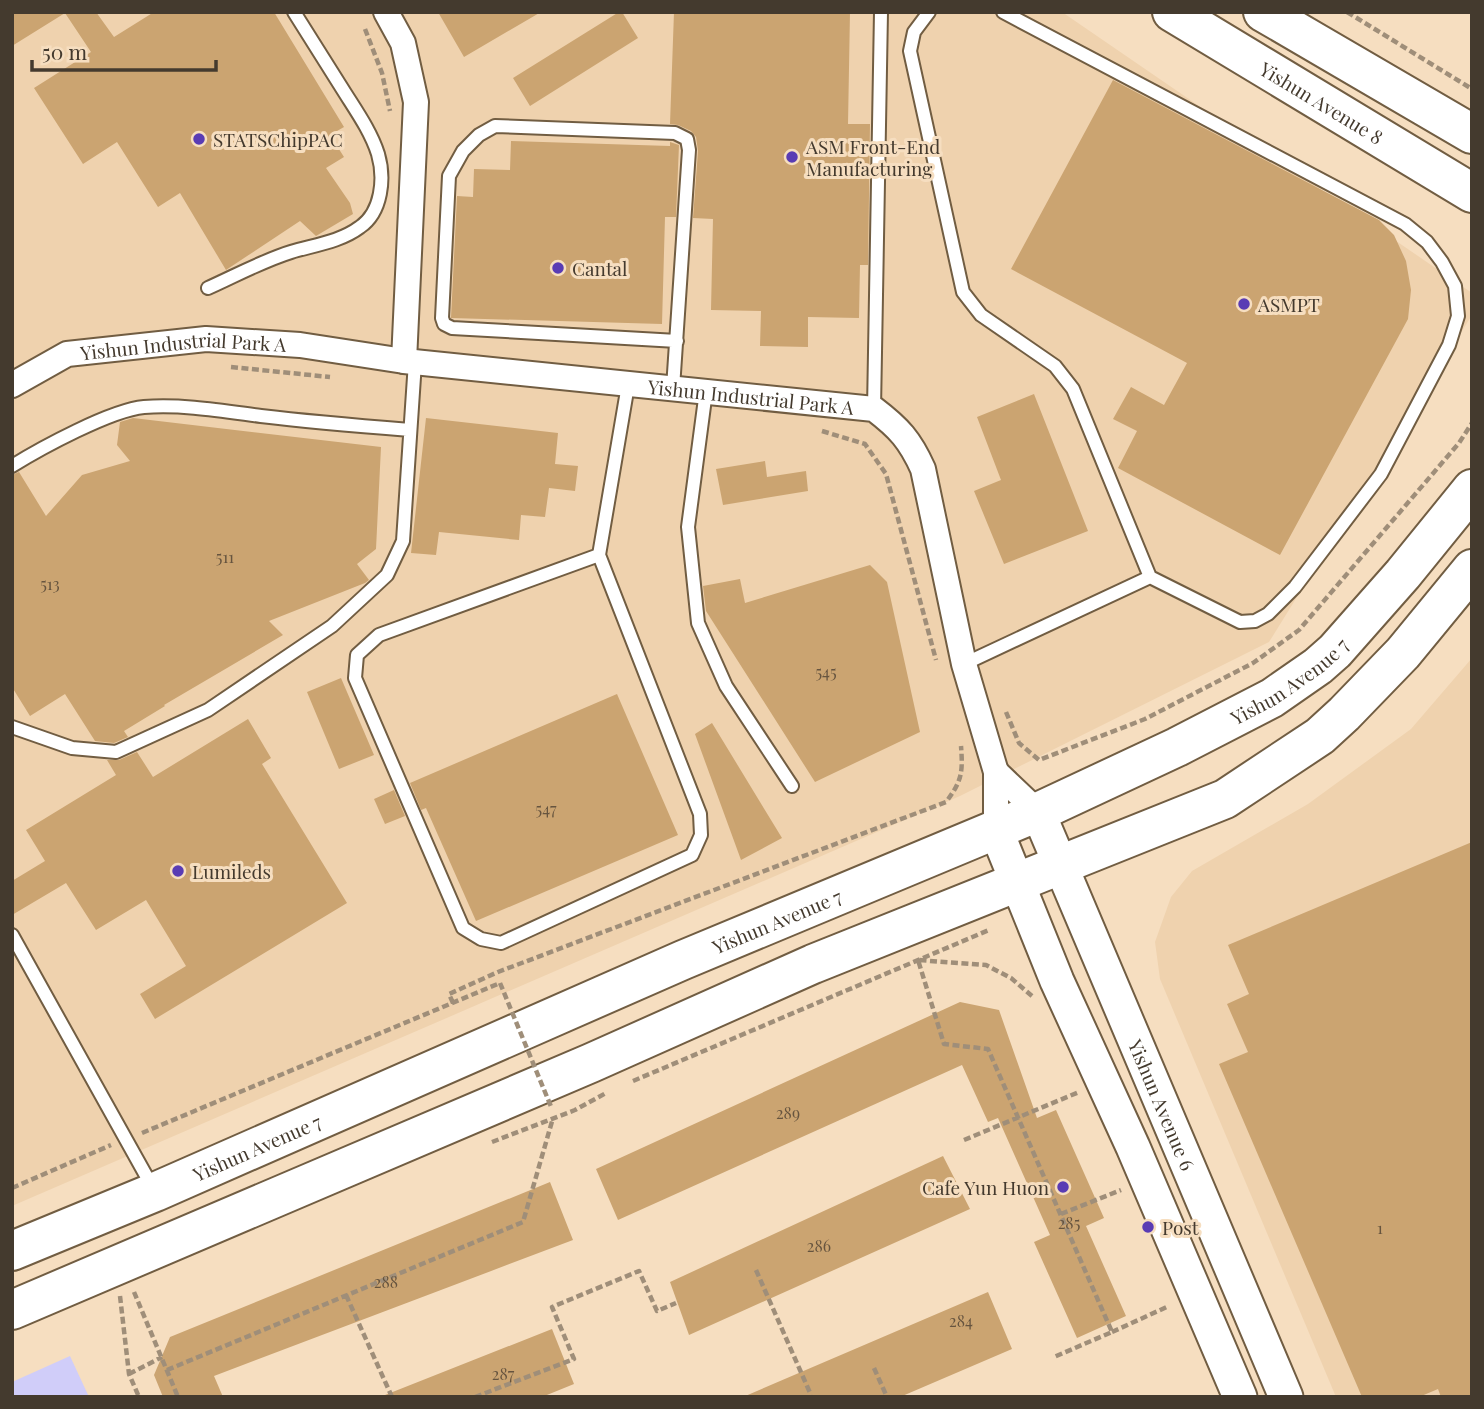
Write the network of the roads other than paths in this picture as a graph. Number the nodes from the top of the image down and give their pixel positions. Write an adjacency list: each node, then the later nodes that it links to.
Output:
1 (294, 12): 10 (lane)
2 (386, 12): 12 (street)
3 (881, 12): 17 (lane)
4 (929, 12): 23 (lane)
5 (1003, 12): 23 (lane)
6 (1172, 12): 9 (main road, Yishun Avenue 8)
7 (1263, 12): 8 (main road)
8 (1472, 134)
9 (1472, 193)
10 (208, 288)
11 (677, 341): 11 (lane); 15 (lane)
12 (410, 361): 13 (street, Yishun Industrial Park A); 14 (street, Yishun Industrial Park A); 18 (lane)
13 (12, 384)
14 (628, 385): 15 (street, Yishun Industrial Park A); 21 (lane)
15 (673, 388): 16 (street, Yishun Industrial Park A)
16 (706, 391): 17 (street, Yishun Industrial Park A); 27 (lane)
17 (874, 408): 24 (street, Yishun Industrial Park A)
18 (410, 430): 19 (lane); 25 (lane)
19 (12, 466)
20 (1472, 489): 28 (main road, Yishun Avenue 7)
21 (599, 555): 21 (lane)
22 (1472, 569): 30 (main road)
23 (1150, 577): 24 (lane)
24 (964, 664): 26 (street, Yishun Industrial Park A)
25 (12, 727)
26 (996, 772): 28 (street, Yishun Industrial Park A); 29 (street, Yishun Industrial Park A)
27 (792, 786)
28 (1038, 812): 29 (main road, Yishun Avenue 7); 30 (main road, Yishun Avenue 6)
29 (996, 830): 31 (main road); 32 (main road, Yishun Avenue 7)
30 (1059, 866): 31 (main road); 39 (main road, Yishun Avenue 6)
31 (1016, 883): 34 (main road); 38 (main road)
32 (790, 916): 34 (main road); 35 (main road, Yishun Avenue 7)
33 (12, 935): 35 (lane)
34 (813, 964): 37 (main road)
35 (155, 1192): 36 (main road, Yishun Avenue 7)
36 (12, 1251)
37 (12, 1310)
38 (1240, 1397)
39 (1286, 1397)

